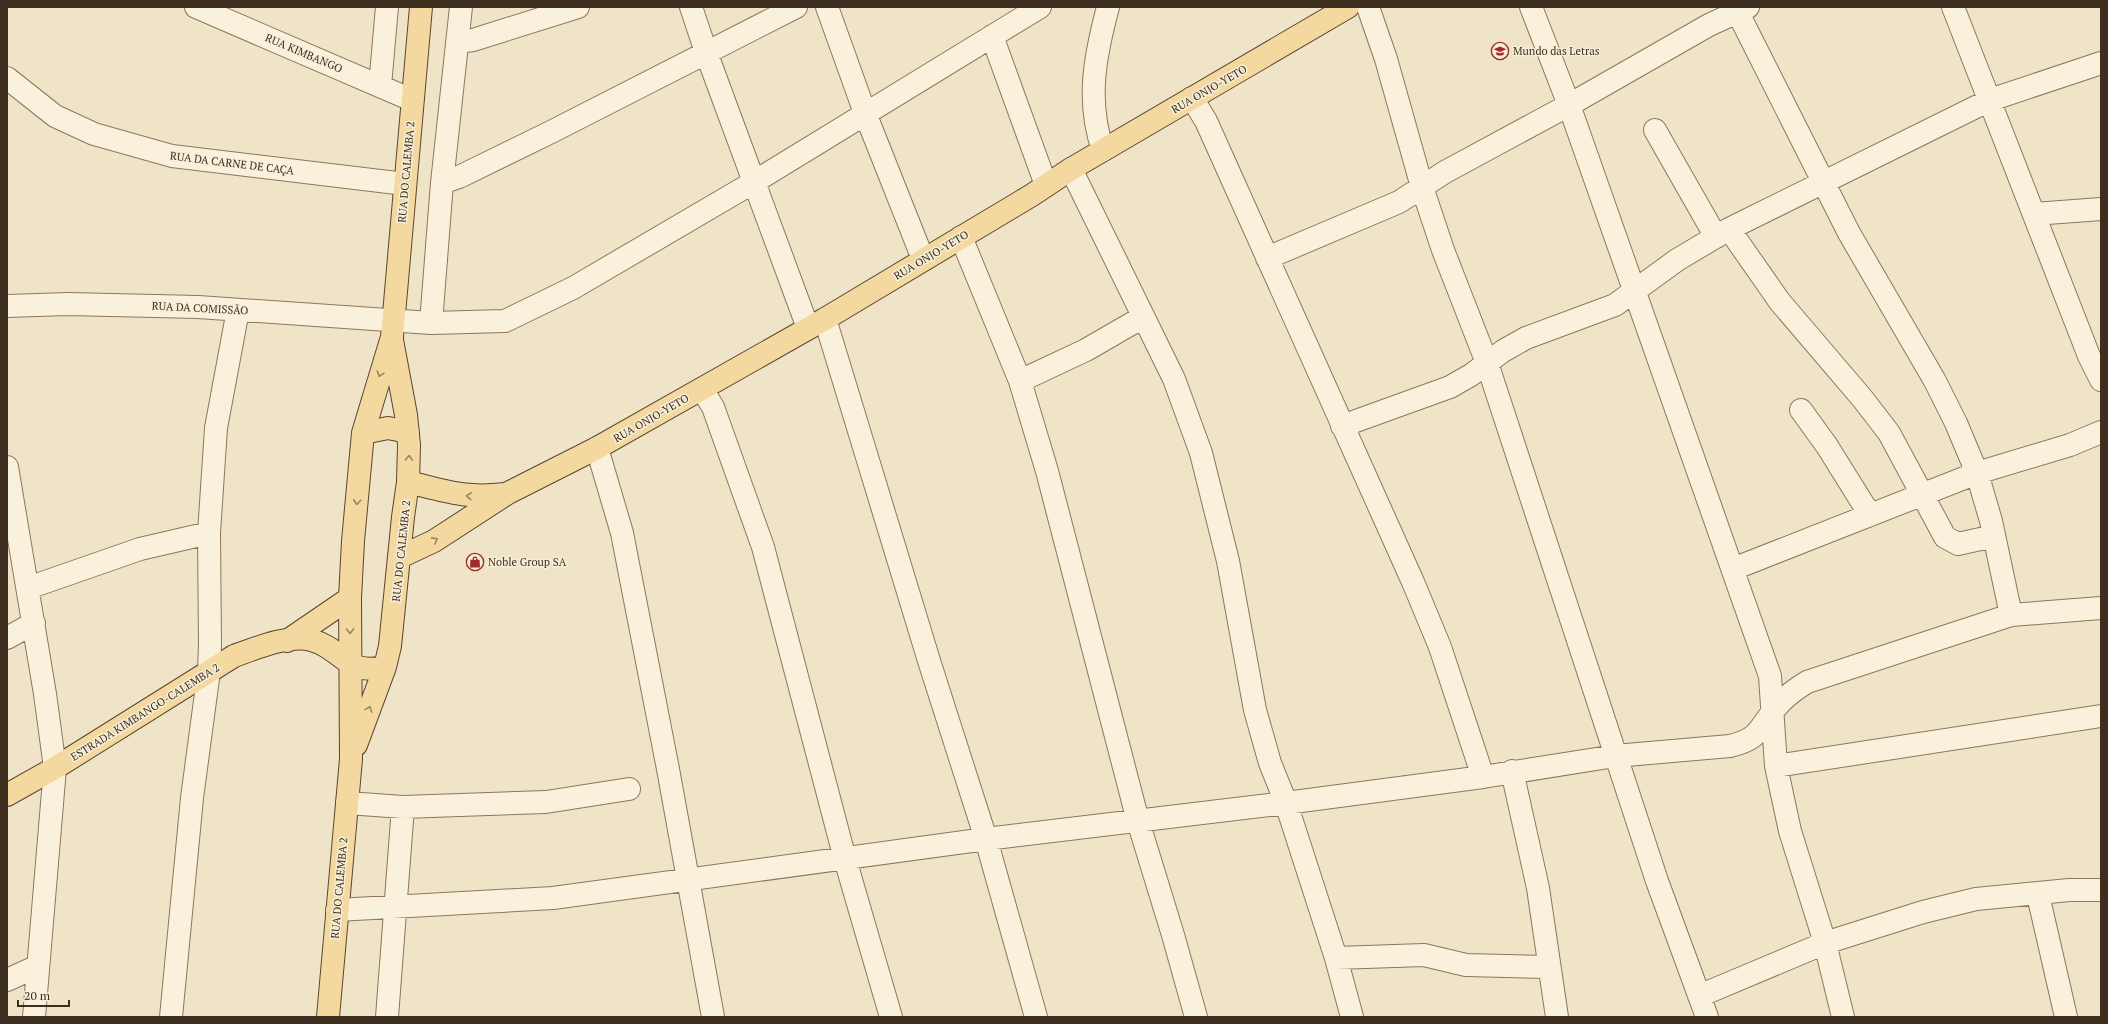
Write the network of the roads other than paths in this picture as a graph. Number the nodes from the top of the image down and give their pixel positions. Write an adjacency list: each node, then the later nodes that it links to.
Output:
1 (196, 7): 21 (street, RUA KIMBANGO)
2 (387, 7): 21 (street)
3 (420, 7): 23 (main road, RUA DO CALEMBA 2)
4 (461, 7): 17 (street)
5 (578, 7): 17 (street)
6 (691, 7): 18 (street)
7 (796, 7): 18 (street)
8 (827, 7): 26 (street)
9 (1040, 7): 16 (street, RUA DA COMISSÃO)
10 (1108, 7): 28 (street)
11 (1348, 7): 22 (main road, RUA ONJO-YETO)
12 (1368, 7): 35 (street)
13 (1531, 7): 25 (street)
14 (1953, 7): 24 (street)
15 (1740, 9): 25 (street); 32 (street)
16 (992, 36): 26 (street, RUA DA COMISSÃO); 34 (street)
17 (457, 42): 31 (street)
18 (706, 52): 30 (street); 31 (street)
19 (2101, 63): 24 (street)
20 (7, 78): 33 (street, RUA DA CARNE DE CAÇA)
21 (380, 86): 23 (street, RUA KIMBANGO)
22 (1192, 98): 28 (main road, RUA ONJO-YETO); 40 (street)
23 (412, 100): 33 (main road, RUA DO CALEMBA 2)
24 (1990, 100): 32 (street); 37 (street)
25 (1569, 105): 35 (street); 42 (street)
26 (865, 113): 30 (street, RUA DA COMISSÃO); 41 (street)
27 (1655, 130): 38 (street)
28 (1103, 150): 29 (main road, RUA ONJO-YETO)
29 (1071, 169): 34 (main road, RUA ONJO-YETO); 45 (street)
30 (754, 182): 46 (street, RUA DA COMISSÃO); 47 (street)
31 (442, 183): 46 (street)
32 (1825, 183): 38 (street); 60 (street)
33 (405, 184): 48 (main road, RUA DO CALEMBA 2)
34 (1046, 185): 39 (main road, RUA ONJO-YETO)
35 (1422, 187): 40 (street); 49 (street)
36 (2101, 209): 37 (street)
37 (2034, 214): 50 (street)
38 (1722, 233): 42 (street); 63 (street)
39 (961, 236): 41 (main road, RUA ONJO-YETO); 51 (street)
40 (1267, 258): 54 (street)
41 (923, 259): 47 (main road, RUA ONJO-YETO)
42 (1635, 291): 49 (street); 68 (street)
43 (7, 306): 44 (street, RUA DA COMISSÃO)
44 (238, 310): 48 (street, RUA DA COMISSÃO); 65 (street)
45 (1143, 317): 51 (street); 90 (street)
46 (431, 322): 48 (street, RUA DA COMISSÃO)
47 (817, 323): 52 (main road, RUA ONJO-YETO); 93 (street)
48 (392, 328): 55 (main road, RUA DO CALEMBA 2); 57 (main road, RUA DO CALEMBA 2, one-way to 57)
49 (1487, 363): 54 (street); 81 (street)
50 (2101, 380)
51 (1020, 381): 92 (street)
52 (702, 389): 58 (main road, RUA ONJO-YETO); 94 (street)
53 (1801, 410): 64 (street)
54 (1342, 426): 86 (street)
55 (408, 432): 57 (main road); 61 (main road, RUA DO CALEMBA 2, one-way to 55)
56 (2101, 432): 60 (street)
57 (363, 433): 70 (main road, RUA DO CALEMBA 2, one-way to 70)
58 (597, 448): 62 (main road, RUA ONJO-YETO); 95 (street)
59 (7, 467): 69 (street)
60 (1977, 472): 63 (street); 66 (street)
61 (408, 482): 62 (main road, one-way to 61); 67 (main road, RUA DO CALEMBA 2)
62 (508, 493): 67 (main road, one-way to 62)
63 (1921, 494): 64 (street); 66 (street)
64 (1870, 515): 68 (street)
65 (209, 533): 69 (street); 78 (street)
66 (1994, 536): 72 (street)
67 (400, 557): 77 (main road, RUA DO CALEMBA 2)
68 (1733, 569): 79 (street)
69 (28, 588): 73 (street)
70 (350, 598): 75 (main road); 76 (main road, RUA DO CALEMBA 2, one-way to 76)
71 (2101, 608): 72 (street)
72 (2011, 615): 79 (street)
73 (34, 623): 74 (street); 84 (street)
74 (7, 638)
75 (287, 641): 76 (main road); 78 (main road, ESTRADA KIMBANGO-CALEMBA 2)
76 (351, 666): 77 (main road); 82 (main road, RUA DO CALEMBA 2)
77 (385, 667): 82 (main road, RUA DO CALEMBA 2, one-way to 77)
78 (208, 671): 84 (main road, ESTRADA KIMBANGO-CALEMBA 2); 107 (street)
79 (1774, 710): 81 (street); 83 (street)
80 (2101, 716): 83 (street)
81 (1615, 756): 85 (street); 105 (street)
82 (350, 759): 89 (main road, RUA DO CALEMBA 2)
83 (1776, 766): 100 (street)
84 (55, 768): 88 (main road, ESTRADA KIMBANGO-CALEMBA 2); 102 (street)
85 (1512, 771): 86 (street); 103 (street)
86 (1483, 777): 90 (street)
87 (628, 789): 91 (street)
88 (7, 795)
89 (346, 803): 91 (street); 99 (main road, RUA DO CALEMBA 2)
90 (1286, 803): 92 (street); 101 (street)
91 (403, 807): 98 (street)
92 (1138, 821): 93 (street); 113 (street)
93 (986, 839): 94 (street); 112 (street)
94 (845, 859): 95 (street); 111 (street)
95 (688, 881): 98 (street); 110 (street)
96 (2101, 890): 97 (street)
97 (2038, 895): 100 (street); 118 (street)
98 (395, 908): 99 (street); 109 (street)
99 (337, 910): 108 (main road, RUA DO CALEMBA 2)
100 (1824, 943): 105 (street); 117 (street)
101 (1336, 958): 103 (street); 114 (street)
102 (38, 966): 104 (street); 106 (street)
103 (1549, 967): 115 (street)
104 (7, 980)
105 (1699, 996): 116 (street)
106 (34, 1017)
107 (171, 1017)
108 (328, 1017)
109 (386, 1017)
110 (713, 1017)
111 (891, 1017)
112 (1036, 1017)
113 (1196, 1017)
114 (1352, 1017)
115 (1557, 1017)
116 (1706, 1017)
117 (1843, 1017)
118 (2066, 1017)

